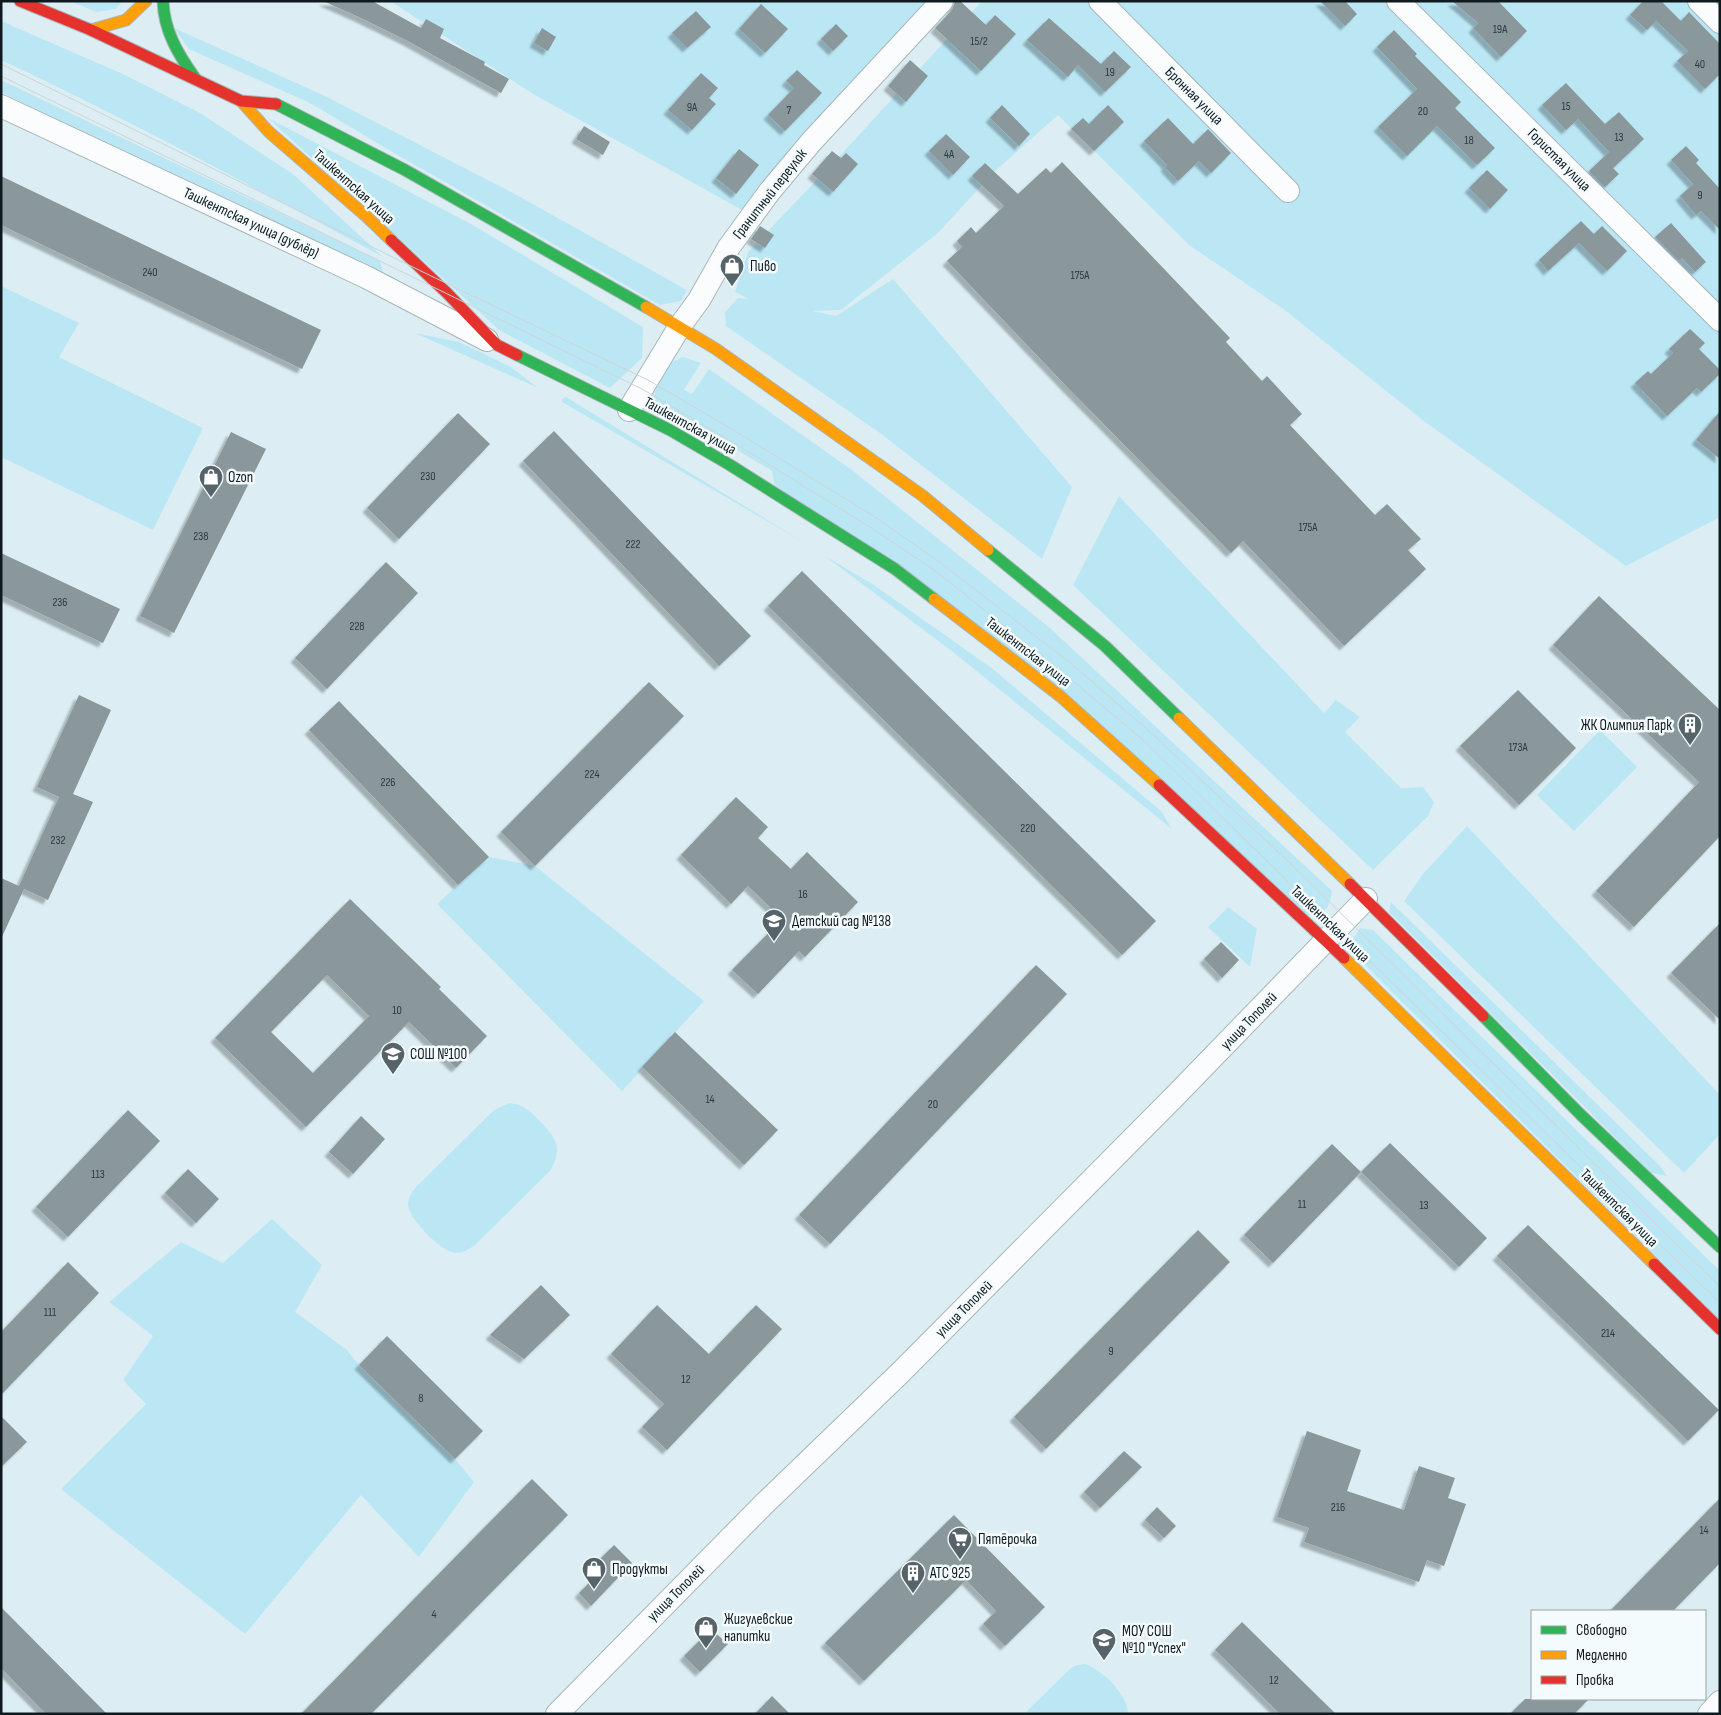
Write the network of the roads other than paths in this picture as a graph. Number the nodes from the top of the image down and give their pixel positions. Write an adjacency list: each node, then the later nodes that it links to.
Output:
1 (20, 1): 9 (main road, Ташкентская улица)
2 (146, 1): 9 (main road)
3 (163, 1): 10 (main road)
4 (942, 1): 15 (street, Гранитный переулок)
5 (1100, 1): 13 (street, Бронная улица)
6 (1398, 1): 14 (street, Гористая улица)
7 (1699, 1): 8 (street)
8 (1720, 22)
9 (91, 30): 10 (main road, Ташкентская улица)
10 (196, 80): 11 (main road, Ташкентская улица)
11 (241, 101): 15 (main road, Ташкентская улица); 16 (main road, Ташкентская улица)
12 (1, 106): 16 (street, Ташкентская улица (дублёр))
13 (1288, 191)
14 (1720, 320)
15 (680, 326): 17 (street, Гранитный переулок); 18 (main road, Ташкентская улица)
16 (497, 345): 17 (main road, Ташкентская улица)
17 (629, 410): 19 (main road, Ташкентская улица)
18 (1366, 899): 19 (street, улица Тополей); 20 (main road, Ташкентская улица)
19 (1325, 940): 21 (main road, Ташкентская улица); 23 (street, улица Тополей)
20 (1720, 1247)
21 (1720, 1329)
22 (1720, 1702): 24 (street)
23 (557, 1714)
24 (1708, 1714)

